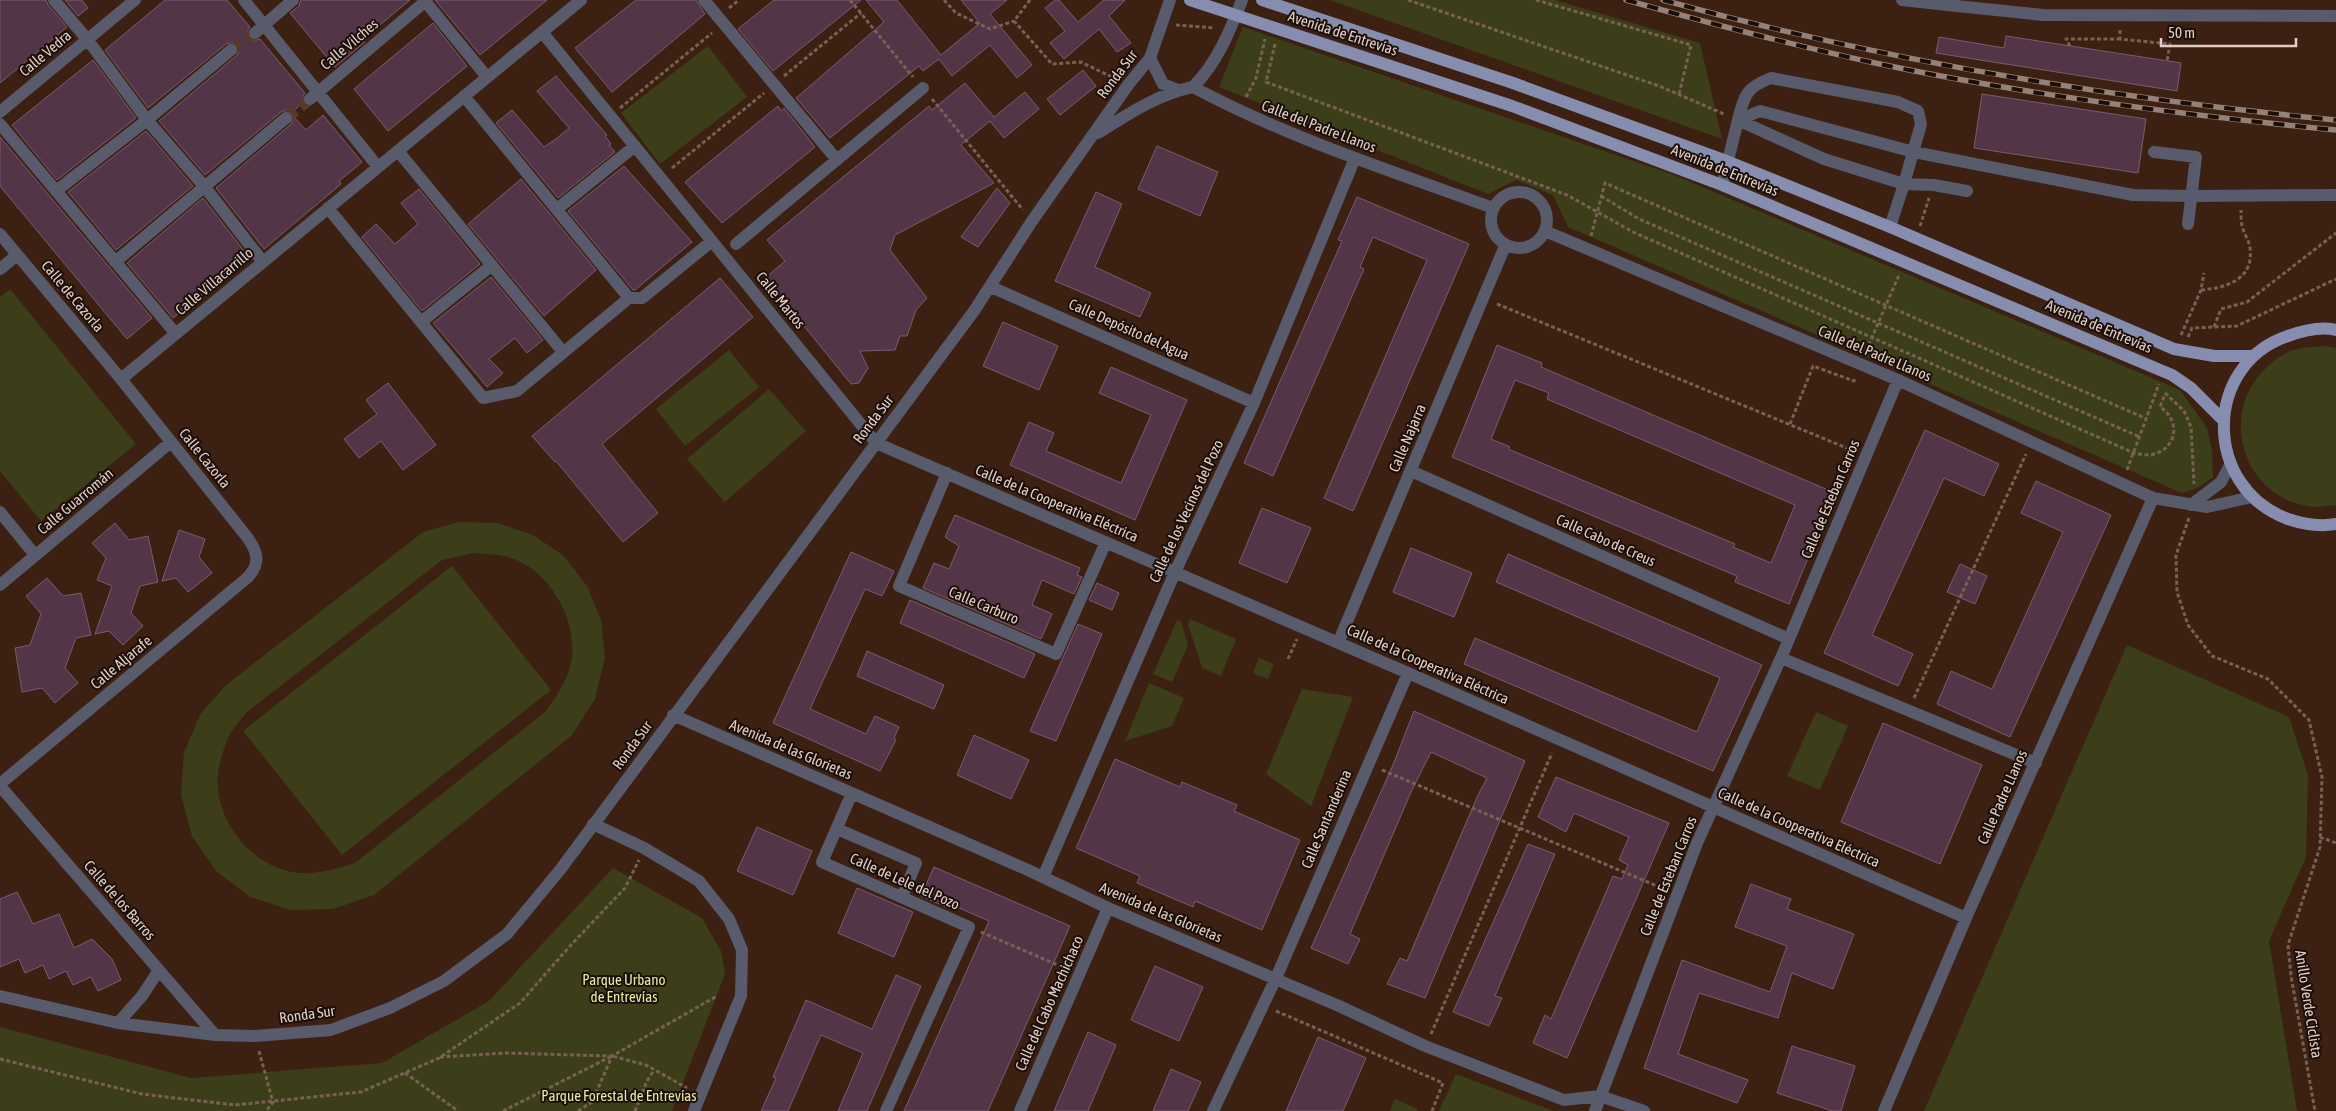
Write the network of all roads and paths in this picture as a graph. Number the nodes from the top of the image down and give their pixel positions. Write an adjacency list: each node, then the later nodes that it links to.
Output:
1 (54, 0): 31 (street, Calle Vedra)
2 (135, 0): 31 (street, Calle Vedra)
3 (244, 0): 27 (street, Calle Vilches)
4 (293, 0): 27 (street)
5 (425, 0): 38 (street, Calle Vilches); 45 (street, Calle Vilches)
6 (704, 0): 24 (street)
7 (850, 0): 20 (path)
8 (944, 0): 23 (path)
9 (1030, 0): 23 (path)
10 (1170, 0): 36 (street, Ronda Sur)
11 (1190, 0): 21 (main road, Avenida de Entrevías)
12 (1242, 0): 21 (street)
13 (1262, 0): 61 (main road, Avenida de Entrevías)
14 (1408, 0): 44 (path)
15 (1536, 0): 44 (path)
16 (1902, 0): 19 (street)
17 (1962, 0): 19 (street)
18 (576, 1): 29 (street, Calle Villacarrillo)
19 (1947, 5): 22 (street)
20 (861, 13): 39 (path); 42 (path)
21 (1236, 15): 41 (street); 65 (main road, Avenida de Entrevías)
22 (2336, 16)
23 (1014, 21): 40 (path)
24 (724, 23): 39 (street); 49 (path)
25 (1176, 25): 26 (path)
26 (1218, 28)
27 (260, 29): 45 (street, Calle Vilches)
28 (2120, 29): 32 (path)
29 (542, 32): 38 (street, Calle Villacarrillo); 49 (street, Calle Martos)
30 (1265, 36): 47 (path)
31 (87, 39): 48 (street, Calle Vedra); 51 (street)
32 (2120, 39): 34 (path); 37 (path)
33 (1276, 41): 76 (path)
34 (2070, 46)
35 (231, 50): 51 (street)
36 (1150, 58): 40 (street, Ronda Sur); 43 (street)
37 (2167, 61)
38 (487, 77): 46 (street, Calle Villacarrillo)
39 (774, 84): 60 (street); 63 (path)
40 (1128, 85): 54 (street, Ronda Sur)
41 (1193, 87): 43 (street); 47 (street, Calle del Padre Llanos)
42 (923, 88): 60 (street); 77 (path)
43 (1178, 90): 54 (street, Ronda Sur)
44 (1678, 94): 52 (path)
45 (313, 96): 62 (street, Calle Vilches)
46 (464, 96): 56 (street, Calle Villacarrillo); 75 (street)
47 (1238, 111): 59 (street, Calle del Padre Llanos)
48 (0, 112)
49 (610, 116): 55 (street, Calle Martos)
50 (286, 118): 66 (street)
51 (147, 120): 66 (street); 67 (street)
52 (1738, 120): 57 (street); 57 (street); 61 (street); 64 (street)
53 (0, 124): 67 (street)
54 (1093, 136): 77 (street, Ronda Sur)
55 (635, 146): 63 (street, Calle Martos); 75 (street)
56 (398, 151): 62 (street, Calle Villacarrillo); 90 (street)
57 (1914, 152): 64 (street); 71 (street)
58 (2154, 152): 71 (street)
59 (1355, 158): 74 (street, Calle del Padre Llanos); 111 (street, Calle de los Vecinos del Pozo)
60 (836, 160): 84 (street)
61 (1729, 162): 65 (street); 79 (main road, Avenida de Entrevías)
62 (378, 167): 73 (street, Calle Villacarrillo)
63 (660, 177): 83 (street, Calle Martos)
64 (1904, 184): 68 (street); 79 (street)
65 (1722, 185): 113 (main road, Avenida de Entrevías)
66 (204, 186): 88 (street); 89 (street)
67 (56, 191): 88 (street)
68 (1967, 191)
69 (2336, 195): 72 (street)
70 (1601, 196): 76 (path); 112 (path); 114 (path)
71 (2192, 196): 72 (street); 78 (street)
72 (2241, 196): 95 (path)
73 (328, 208): 89 (street, Calle Villacarrillo); 98 (street)
74 (1493, 208): 80 (street); 85 (street)
75 (557, 209): 96 (street)
76 (1597, 211): 86 (path); 118 (path)
77 (1032, 221): 94 (street, Ronda Sur)
78 (2188, 224)
79 (1890, 227): 105 (main road, Avenida de Entrevías)
80 (1545, 231): 85 (street); 86 (street, Calle del Padre Llanos)
81 (2336, 233): 99 (path)
82 (0, 234): 87 (street, Calle de Cazorla)
83 (712, 241): 96 (street); 117 (street, Calle Martos)
84 (736, 244)
85 (1505, 246): 97 (street, Calle Najarra)
86 (1588, 249): 107 (street, Calle del Padre Llanos)
87 (17, 255): 91 (street); 106 (street, Calle de Cazorla)
88 (116, 262): 101 (street)
89 (263, 262): 101 (street, Calle Villacarrillo)
90 (492, 265): 98 (street); 104 (street)
91 (0, 269)
92 (2204, 273): 95 (path)
93 (2336, 279): 99 (path)
94 (991, 287): 111 (street, Calle Depósito del Agua); 117 (street, Ronda Sur)
95 (2201, 290): 102 (path)
96 (629, 298): 104 (street)
97 (1484, 298): 119 (path); 121 (street, Calle Najarra)
98 (421, 322): 104 (street)
99 (2214, 327): 103 (path)
100 (2336, 330): 105 (main road)
101 (176, 334): 106 (street, Calle Villacarrillo)
102 (2179, 338)
103 (2186, 341)
104 (563, 352)
105 (2253, 356): 113 (main road)
106 (120, 379): 116 (street, Calle Cazorla)
107 (1898, 380): 115 (street, Calle del Padre Llanos); 119 (street, Calle de Esteban Carros)
108 (2160, 381): 112 (path)
109 (2169, 385): 110 (path)
110 (2165, 394): 118 (path); 126 (path, Anillo Verde Ciclista)
111 (1254, 402): 132 (street, Calle de los Vecinos del Pozo)
112 (2147, 419): 114 (path)
113 (2223, 420): 120 (main road)
114 (2140, 438): 118 (path)
115 (2032, 441): 123 (street, Calle del Padre Llanos); 140 (path)
116 (171, 442): 130 (street, Calle Guarromán); 131 (street, Calle Cazorla)
117 (876, 443): 122 (street, Calle de la Cooperativa Eléctrica); 141 (street, Ronda Sur)
118 (2134, 453): 123 (path)
119 (1866, 456): 135 (street, Calle de Esteban Carros)
120 (2230, 464): 124 (main road); 126 (street)
121 (1410, 472): 135 (street, Calle Cabo de Creus); 136 (street, Calle Najarra)
122 (947, 473): 129 (street, Calle de la Cooperativa Eléctrica); 129 (street, Calle Carburo)
123 (2122, 482): 125 (street, Calle del Padre Llanos)
124 (2252, 497): 126 (street, Calle del Padre Llanos); 128 (main road)
125 (2152, 498): 126 (street, Calle del Padre Llanos); 143 (street, Calle Padre Llanos)
126 (2190, 505): 151 (path, Anillo Verde Ciclista)
127 (0, 512): 130 (street)
128 (2336, 524)
129 (1106, 542): 132 (street, Calle de la Cooperativa Eléctrica)
130 (35, 556): 133 (street, Calle Guarromán)
131 (257, 561): 145 (street, Calle Aljarafe)
132 (1175, 572): 134 (street, Calle de la Cooperativa Eléctrica); 153 (street, Calle de los Vecinos del Pozo)
133 (0, 585)
134 (1302, 627): 136 (street, Calle de la Cooperativa Eléctrica); 138 (path)
135 (1789, 638): 137 (street, Calle de Esteban Carros)
136 (1338, 643): 139 (street, Calle de la Cooperativa Eléctrica)
137 (1780, 658): 140 (street); 147 (street, Calle de Esteban Carros)
138 (1288, 659)
139 (1408, 673): 142 (street, Calle de la Cooperativa Eléctrica); 144 (street, Calle Santanderina)
140 (1908, 710): 143 (street)
141 (673, 715): 146 (street, Avenida de las Glorietas); 148 (street, Ronda Sur)
142 (1558, 739): 147 (street, Calle de la Cooperativa Eléctrica); 149 (path)
143 (2036, 763): 157 (street, Calle Padre Llanos)
144 (1367, 764): 149 (path); 161 (street, Calle Santanderina)
145 (0, 785): 159 (street, Calle de los Barros)
146 (852, 793): 150 (street, Calle de Lele del Pozo); 153 (street, Avenida de las Glorietas)
147 (1714, 807): 154 (street, Calle de Esteban Carros); 157 (street, Calle de la Cooperativa Eléctrica)
148 (593, 824): 167 (street, Ronda Sur); 175 (street)
149 (1521, 827): 154 (path); 168 (path)
150 (836, 829): 155 (street, Calle de Lele del Pozo); 155 (street)
151 (2320, 837): 152 (path); 190 (path, Anillo Verde Ciclista)
152 (2336, 843)
153 (1043, 877): 156 (street, Avenida de las Glorietas)
154 (1676, 894): 176 (street, Calle de Esteban Carros)
155 (902, 897): 158 (street, Calle de Lele del Pozo)
156 (1108, 908): 160 (street, Calle del Cabo Machichaco); 161 (street, Avenida de las Glorietas)
157 (1966, 918): 189 (street, Calle Padre Llanos)
158 (969, 927): 160 (path); 183 (street, Calle de Lele del Pozo)
159 (159, 970): 165 (street); 166 (street, Calle de los Barros)
160 (1080, 974): 184 (street, Calle del Cabo Machichaco)
161 (1276, 978): 164 (street, Calle Santanderina); 168 (street, Avenida de las Glorietas)
162 (0, 996): 165 (street, Ronda Sur)
163 (717, 996): 169 (path)
164 (1263, 1006): 185 (street, Calle Santanderina); 186 (path)
165 (118, 1023): 166 (street, Ronda Sur)
166 (215, 1035): 167 (street, Ronda Sur)
167 (256, 1036): 177 (path)
168 (1425, 1046): 176 (street, Avenida de las Glorietas)
169 (612, 1056): 170 (path); 173 (path); 179 (path); 180 (path)
170 (439, 1058)
171 (1, 1059): 172 (path)
172 (0, 1064)
173 (654, 1070): 175 (path); 181 (path)
174 (405, 1073): 178 (path)
175 (700, 1096): 182 (street)
176 (1600, 1096): 187 (street, Calle de Esteban Carros); 188 (street, Avenida de las Glorietas)
177 (266, 1111)
178 (458, 1111)
179 (503, 1111)
180 (578, 1111)
181 (635, 1111)
182 (694, 1111)
183 (886, 1111)
184 (1020, 1111)
185 (1213, 1111)
186 (1432, 1111)
187 (1595, 1111)
188 (1644, 1111)
189 (1884, 1111)
190 (2315, 1111)

